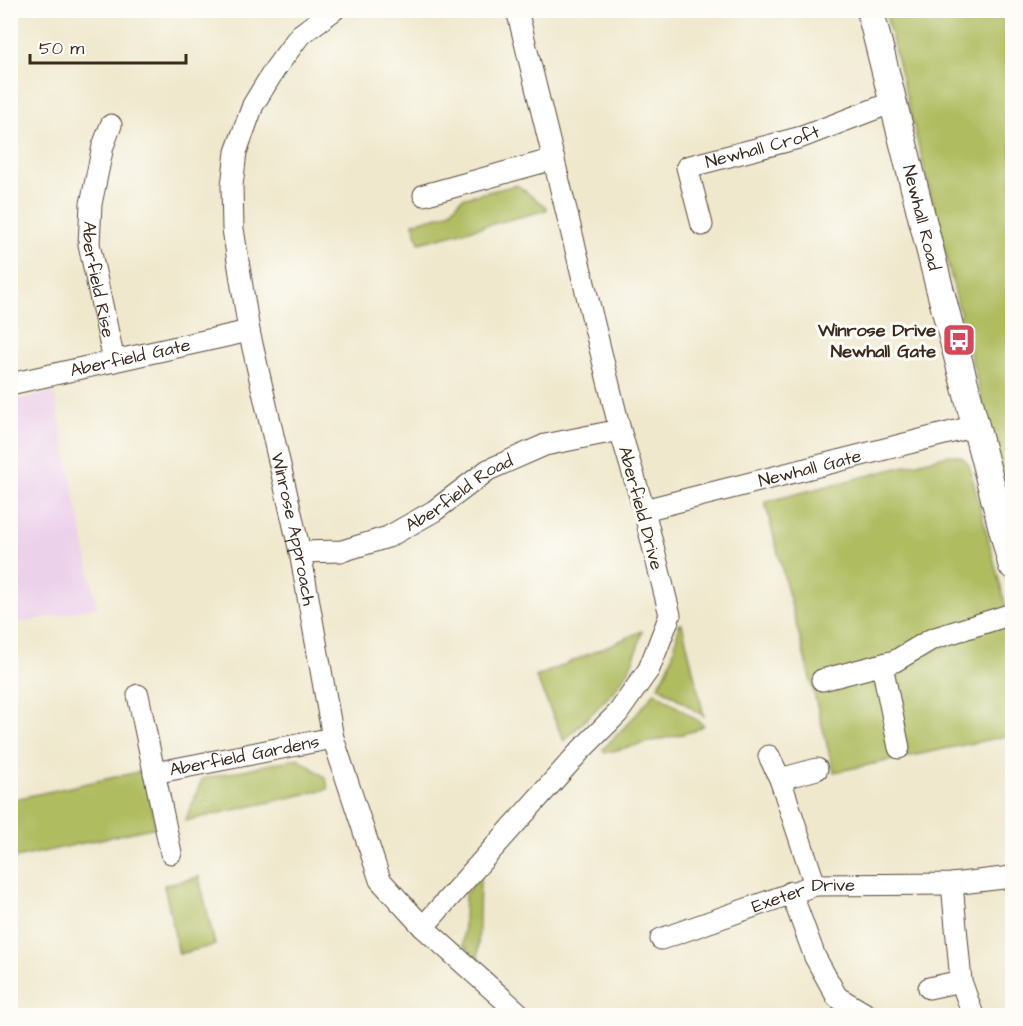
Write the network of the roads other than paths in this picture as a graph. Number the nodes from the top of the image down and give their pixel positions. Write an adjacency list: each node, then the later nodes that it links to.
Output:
1 (334, 10): 9 (street, Winrose Approach)
2 (517, 10): 6 (street, Aberfield Drive)
3 (870, 10): 4 (street, Newhall Road)
4 (893, 102): 8 (street, Newhall Croft); 12 (street, Newhall Road)
5 (109, 119): 10 (street, Aberfield Rise)
6 (554, 159): 7 (street); 13 (street, Aberfield Drive)
7 (423, 195)
8 (702, 225)
9 (249, 331): 10 (street, Aberfield Gate); 15 (street, Winrose Approach)
10 (114, 361): 11 (street, Aberfield Gate)
11 (10, 384)
12 (976, 426): 14 (street, Newhall Gate); 16 (street, Newhall Road)
13 (620, 430): 14 (street, Aberfield Drive); 15 (street, Aberfield Road)
14 (644, 510): 32 (street, Aberfield Drive)
15 (300, 552): 21 (street, Winrose Approach)
16 (1012, 565)
17 (1012, 614): 18 (street)
18 (882, 665): 19 (street); 22 (street)
19 (822, 680)
20 (138, 694): 25 (street, Aberfield Gardens)
21 (333, 738): 25 (street, Aberfield Gardens); 32 (street, Winrose Approach)
22 (899, 748)
23 (769, 756): 26 (street)
24 (816, 769): 26 (street)
25 (154, 773): 27 (street, Aberfield Gardens)
26 (780, 779): 30 (street)
27 (171, 854)
28 (1012, 877): 29 (street, Exeter Drive)
29 (952, 884): 30 (street, Exeter Drive); 34 (street)
30 (815, 885): 31 (street, Exeter Drive)
31 (791, 892): 33 (street, Exeter Drive); 36 (street)
32 (423, 927): 38 (street, Winrose Approach)
33 (661, 939)
34 (961, 981): 35 (street); 37 (street)
35 (929, 988)
36 (865, 1015)
37 (973, 1015)
38 (522, 1016)

